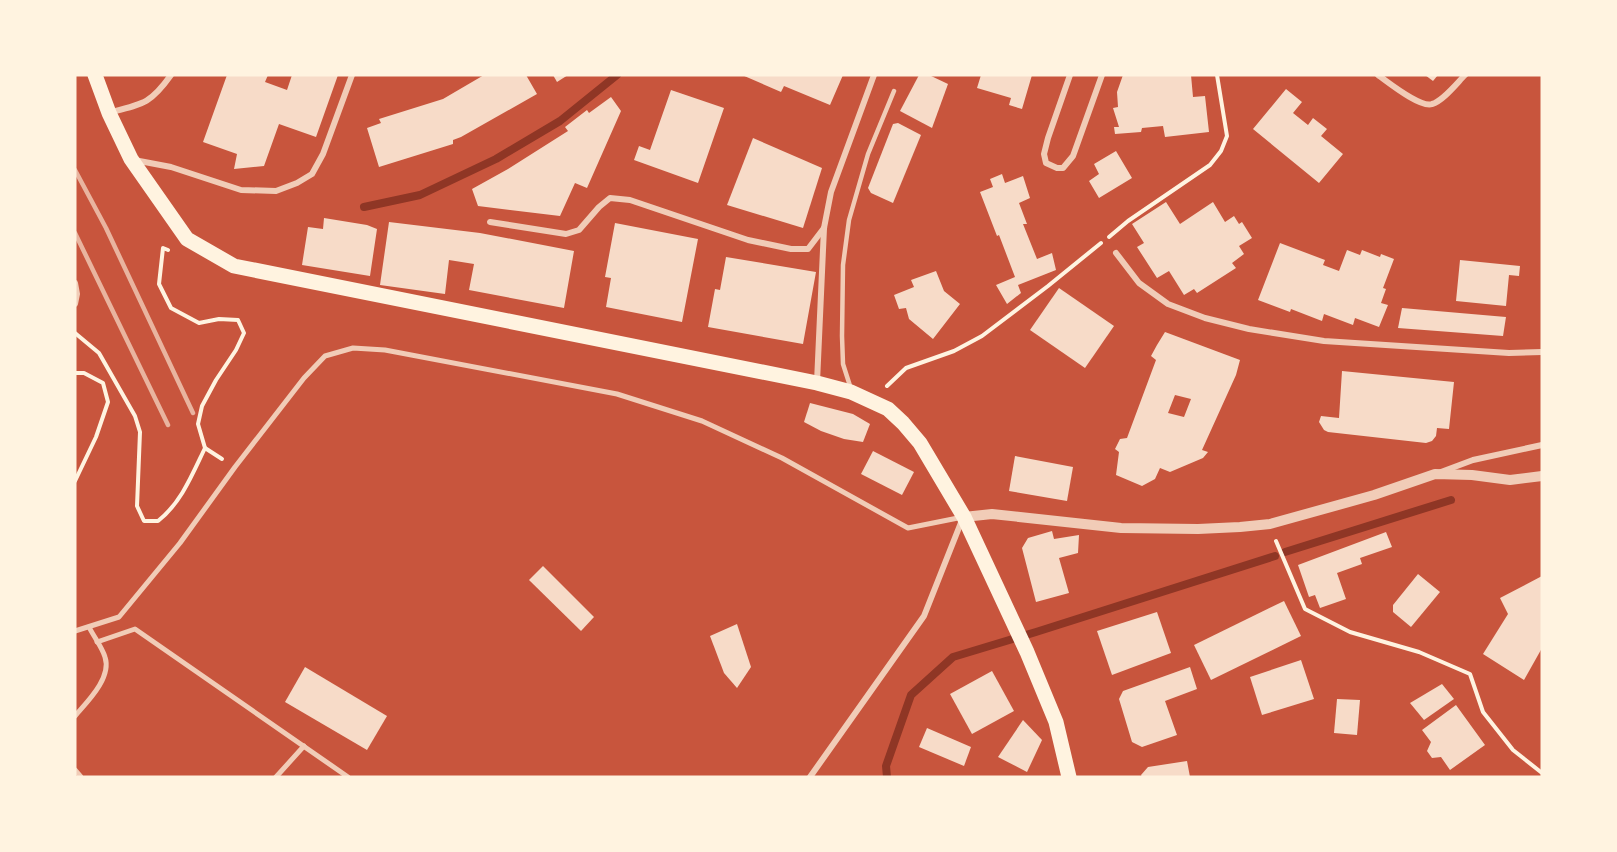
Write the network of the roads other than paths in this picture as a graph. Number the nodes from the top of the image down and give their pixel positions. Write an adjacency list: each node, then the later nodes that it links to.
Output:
1 (95, 75): 10 (main road)
2 (171, 75): 10 (street)
3 (352, 75): 11 (street)
4 (874, 75): 13 (street)
5 (1070, 75): 6 (street)
6 (1102, 75)
7 (1377, 75): 8 (street)
8 (1465, 75)
9 (894, 91): 19 (lane)
10 (109, 113): 11 (main road)
11 (131, 159): 18 (main road)
12 (490, 222): 13 (street)
13 (824, 228): 18 (street)
14 (1116, 253): 17 (street)
15 (75, 283): 16 (street)
16 (75, 304)
17 (1542, 352)
18 (817, 383): 19 (main road)
19 (851, 392): 23 (main road)
20 (1542, 445): 21 (street)
21 (1435, 474): 22 (street); 23 (street)
22 (1542, 476)
23 (964, 517): 24 (street); 33 (street); 34 (main road)
24 (89, 627): 25 (street); 26 (street)
25 (75, 631)
26 (97, 642): 27 (street); 28 (street)
27 (75, 716)
28 (304, 746): 31 (street); 32 (street)
29 (75, 770): 30 (street)
30 (81, 777)
31 (276, 777)
32 (348, 777)
33 (810, 777)
34 (1069, 777)

